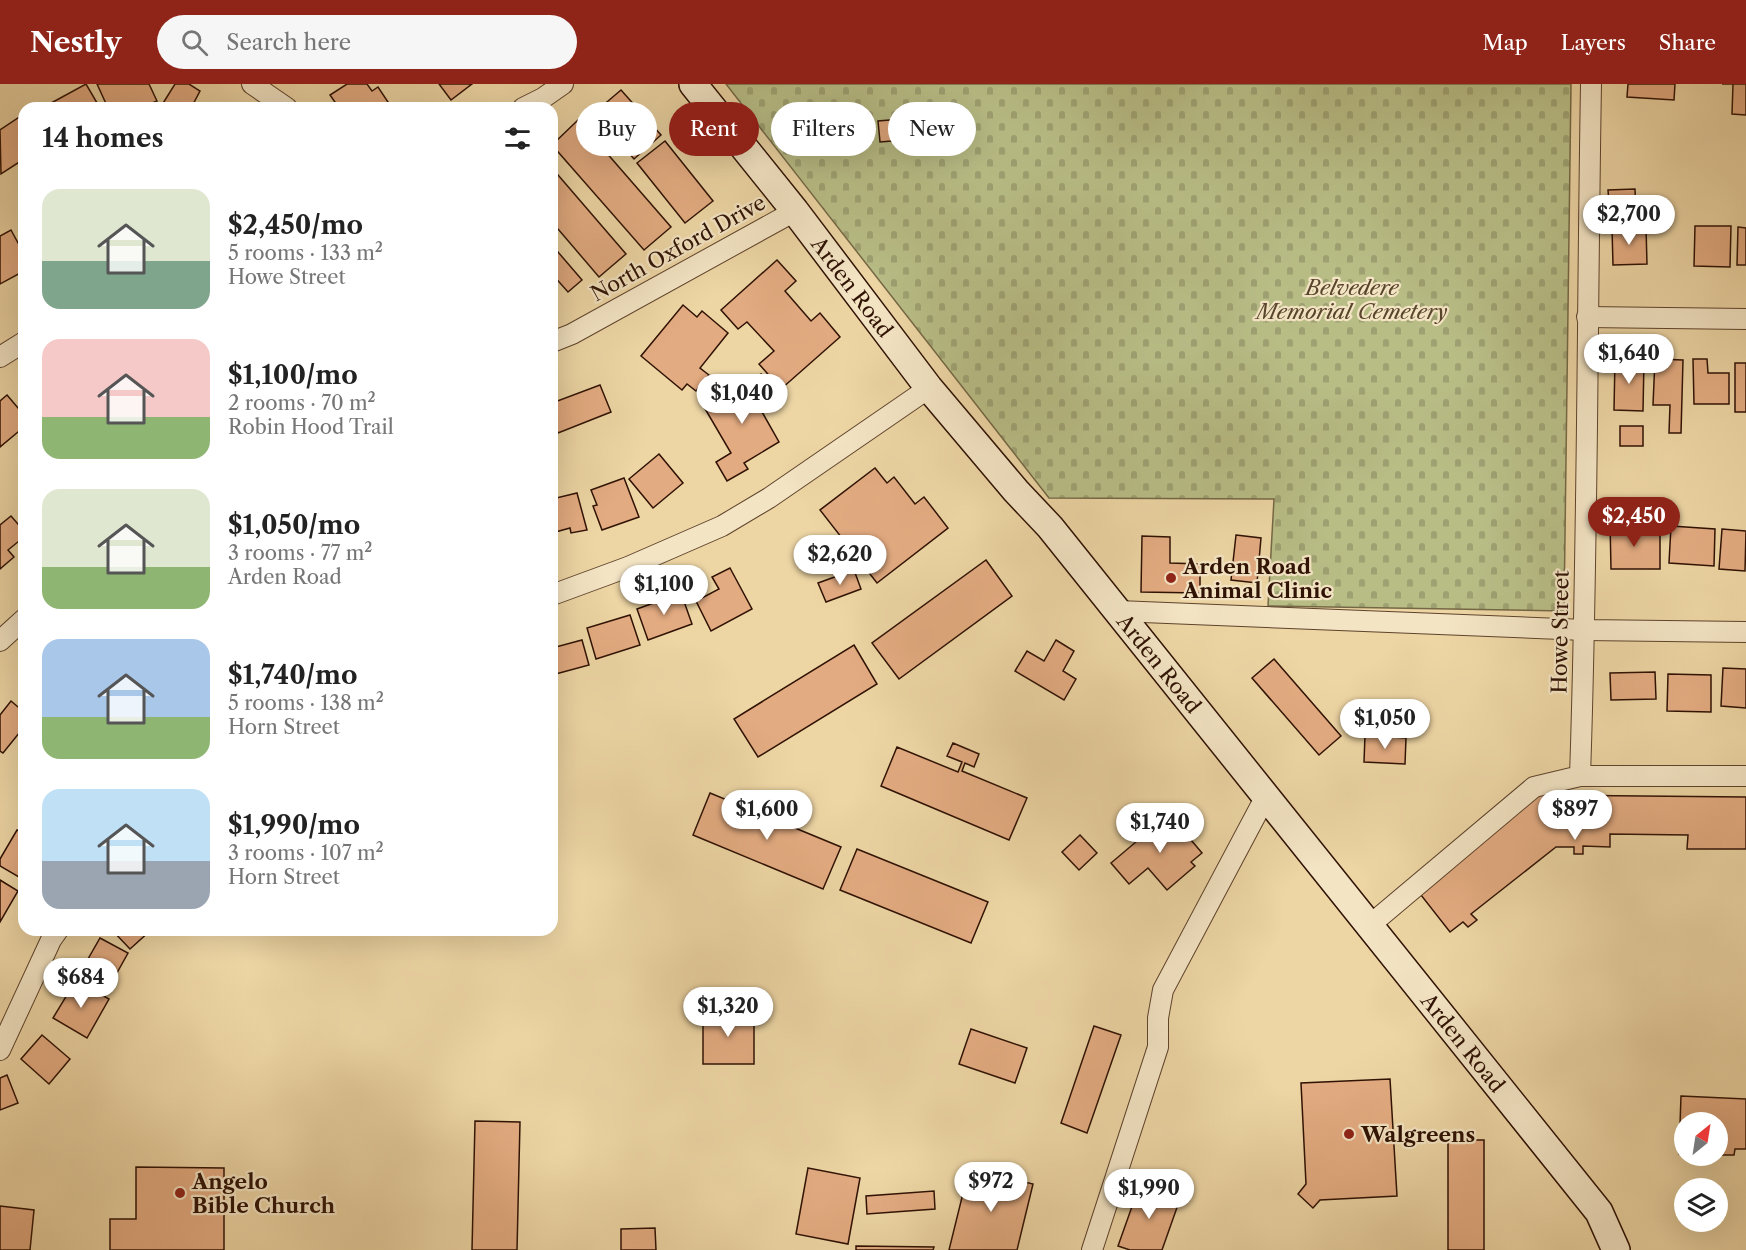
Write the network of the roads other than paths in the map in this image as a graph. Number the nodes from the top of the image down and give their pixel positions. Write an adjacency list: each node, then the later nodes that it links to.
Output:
1 (252, 84): 5 (street)
2 (563, 84): 6 (street)
3 (693, 84): 7 (main road, Arden Road)
4 (1592, 84): 8 (street, Howe Street)
5 (278, 102)
6 (535, 102)
7 (795, 211): 10 (street, North Oxford Drive); 13 (main road, Arden Road)
8 (1587, 317): 9 (street); 17 (street, Howe Street)
9 (1746, 319)
10 (558, 340)
11 (18, 346): 12 (street)
12 (0, 357)
13 (929, 388): 14 (street); 15 (main road, Arden Road)
14 (558, 593)
15 (1118, 611): 17 (street); 22 (main road, Arden Road)
16 (18, 624): 19 (street)
17 (1585, 630): 18 (street); 20 (street, Howe Street)
18 (1746, 632)
19 (0, 641)
20 (1580, 776): 21 (street); 23 (street)
21 (1746, 776)
22 (1266, 796): 23 (main road, Arden Road); 26 (street)
23 (1370, 925): 27 (main road, Arden Road)
24 (54, 936): 25 (street)
25 (0, 1050)
26 (1092, 1250)
27 (1616, 1250)

